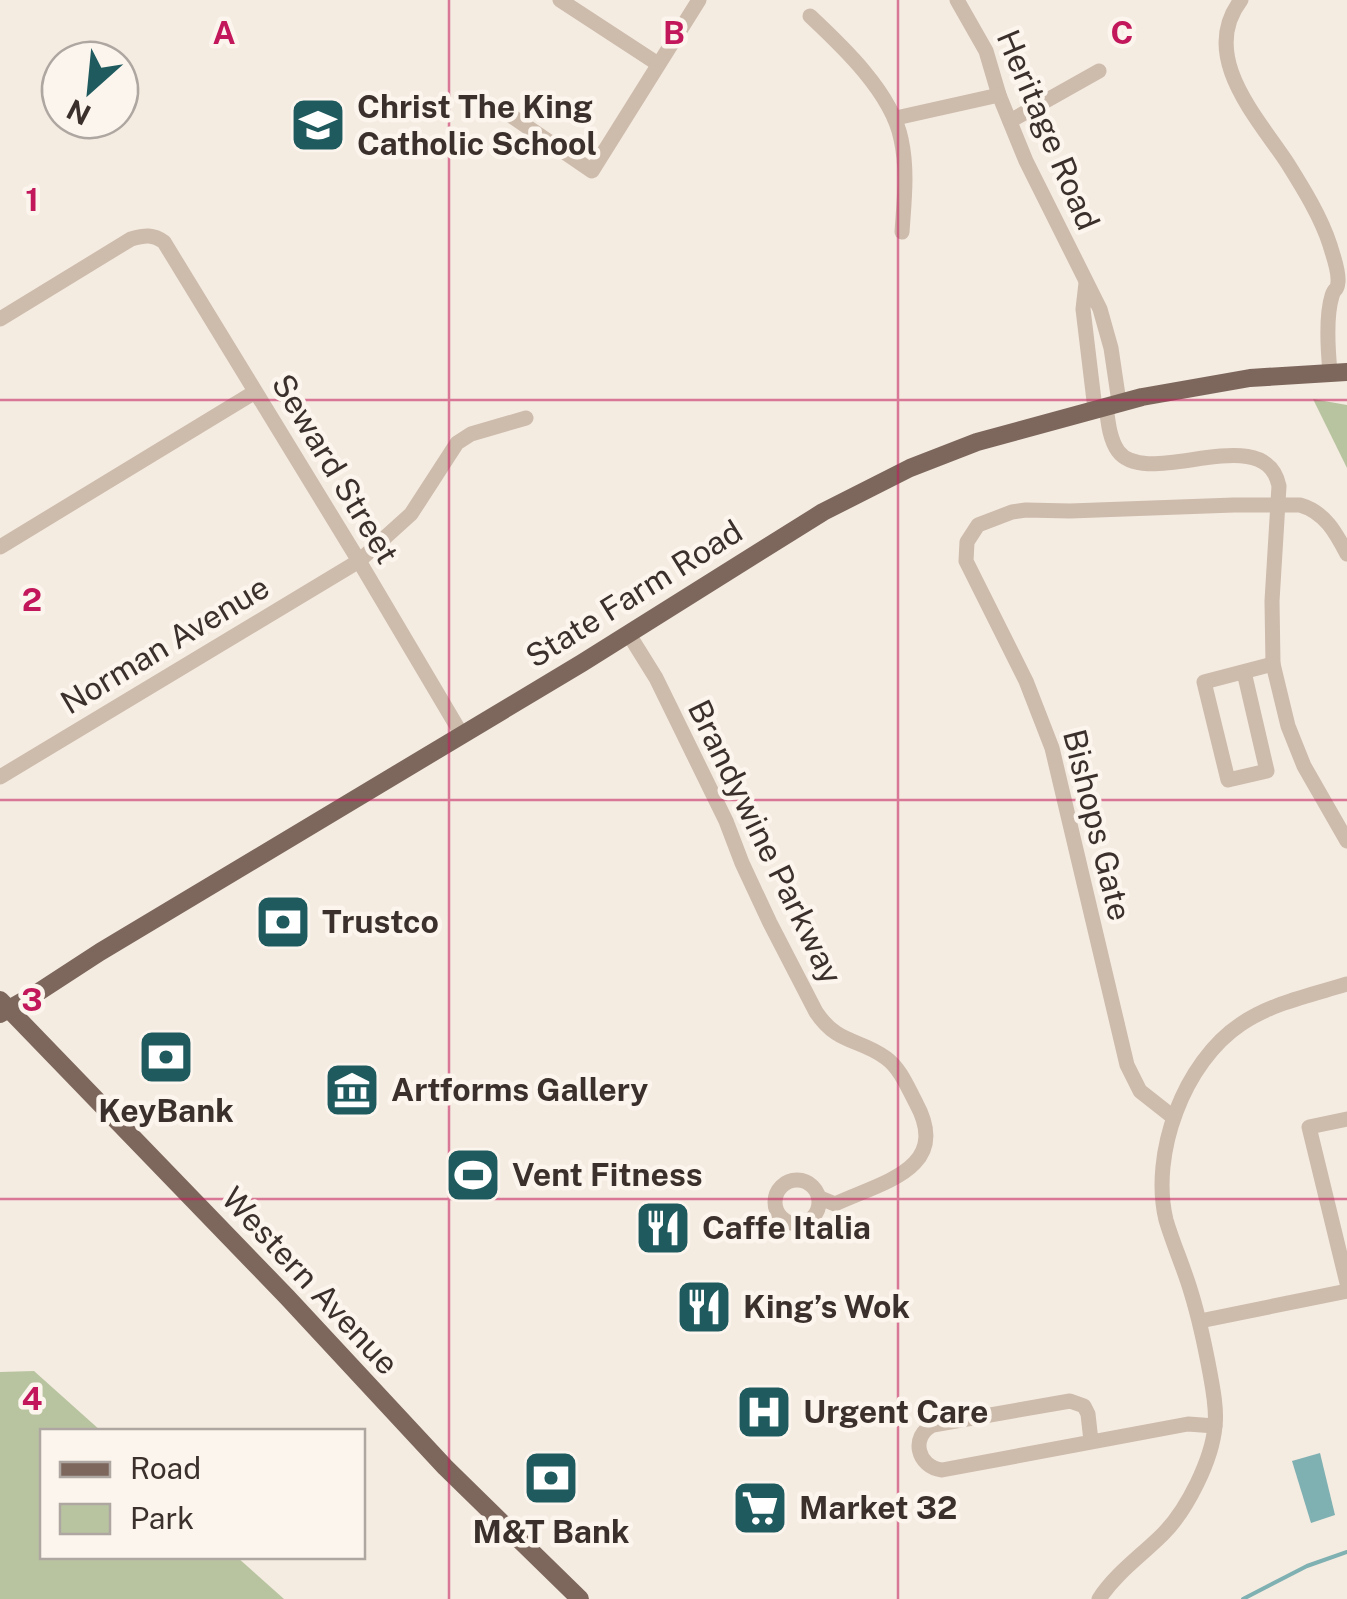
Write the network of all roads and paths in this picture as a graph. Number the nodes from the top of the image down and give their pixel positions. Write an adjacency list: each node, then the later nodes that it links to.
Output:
1 (560, 0): 6 (street)
2 (699, 0): 6 (street)
3 (957, 0): 8 (street, Heritage Road)
4 (1240, 0): 14 (street)
5 (810, 16): 10 (street)
6 (658, 64): 9 (street)
7 (1099, 71): 11 (street)
8 (999, 95): 10 (street); 11 (street, Heritage Road)
9 (504, 110)
10 (896, 118): 12 (street)
11 (1010, 121): 13 (street, Heritage Road)
12 (902, 232)
13 (1086, 283): 18 (street, Heritage Road); 18 (street, Heritage Road)
14 (1342, 288): 16 (street)
15 (0, 320): 17 (street, Seward Street)
16 (1338, 372): 18 (main road, State Farm Road)
17 (255, 392): 21 (street); 23 (street, Seward Street)
18 (1107, 405): 20 (street); 24 (main road, State Farm Road)
19 (526, 418): 23 (street, Norman Avenue)
20 (1278, 505): 22 (street); 25 (street); 32 (street, Bishops Gate)
21 (0, 547)
22 (1347, 554)
23 (359, 560): 27 (street, Seward Street); 28 (street, Norman Avenue)
24 (628, 633): 27 (main road, State Farm Road); 34 (street, Brandywine Parkway)
25 (1273, 664): 26 (street); 29 (street)
26 (1244, 672): 26 (street)
27 (462, 735): 31 (main road, State Farm Road)
28 (0, 777)
29 (1347, 840)
30 (1347, 984): 32 (street)
31 (3, 1008): 39 (main road, Western Avenue)
32 (1173, 1117): 36 (street)
33 (1347, 1120): 35 (street)
34 (820, 1198)
35 (1347, 1287): 36 (street)
36 (1200, 1320): 37 (street)
37 (1216, 1426): 38 (street); 40 (street)
38 (1092, 1441): 38 (street)
39 (580, 1599)
40 (1099, 1599)

